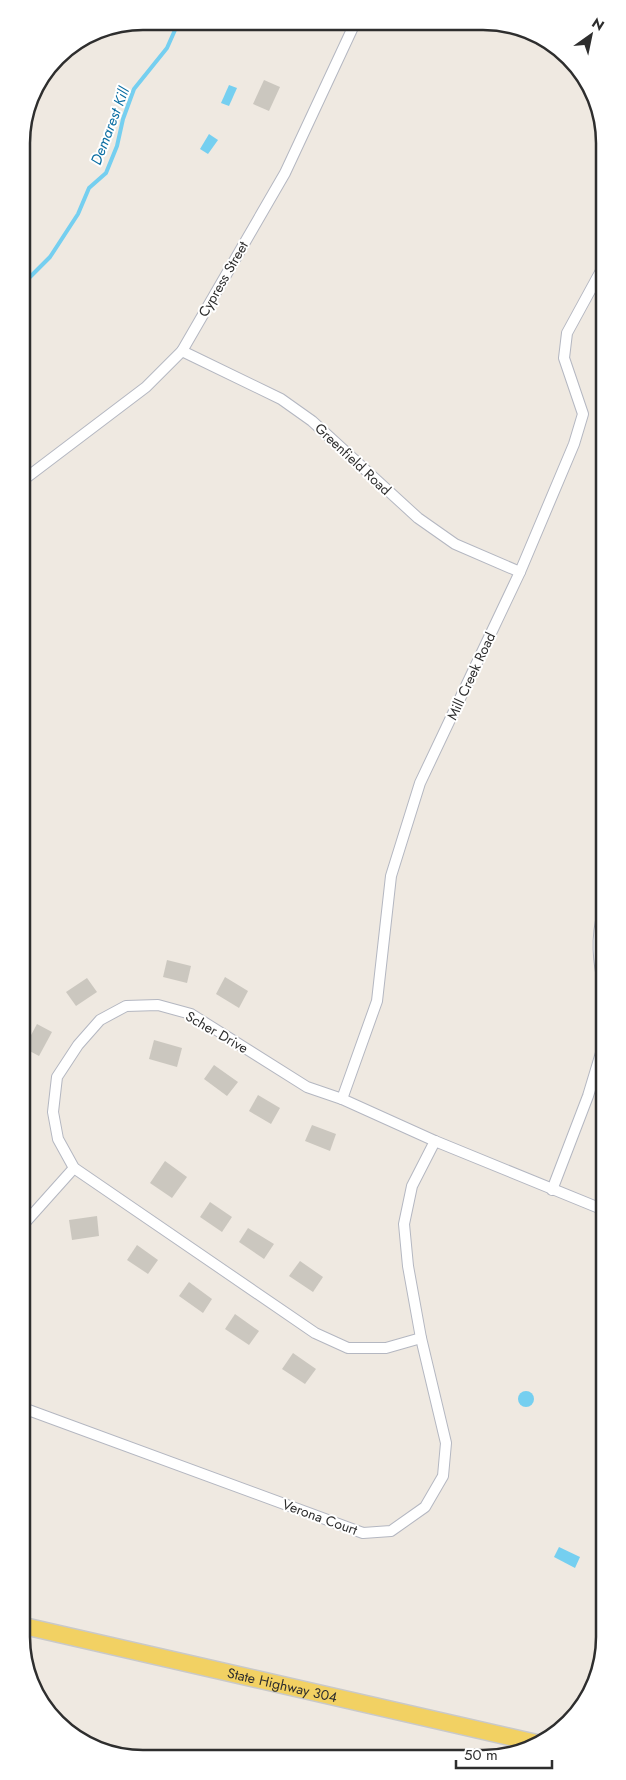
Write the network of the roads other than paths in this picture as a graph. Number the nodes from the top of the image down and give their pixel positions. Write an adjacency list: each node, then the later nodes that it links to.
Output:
1 (352, 30): 3 (street, Cypress Street)
2 (596, 277): 5 (street, Mill Creek Road)
3 (182, 351): 4 (street, Cypress Street); 5 (street, Greenfield Road)
4 (30, 475)
5 (520, 572): 7 (street, Mill Creek Road)
6 (596, 1070): 10 (street)
7 (342, 1100): 8 (street, Scher Drive); 9 (street, Scher Drive)
8 (435, 1141): 10 (street, Scher Drive); 13 (street, Verona Court)
9 (74, 1168): 12 (street); 13 (street, Scher Drive)
10 (552, 1190): 11 (street, Scher Drive)
11 (596, 1207)
12 (30, 1217)
13 (421, 1338): 14 (street, Verona Court)
14 (30, 1411)
15 (30, 1627): 16 (main road, State Highway 304)
16 (527, 1741)

